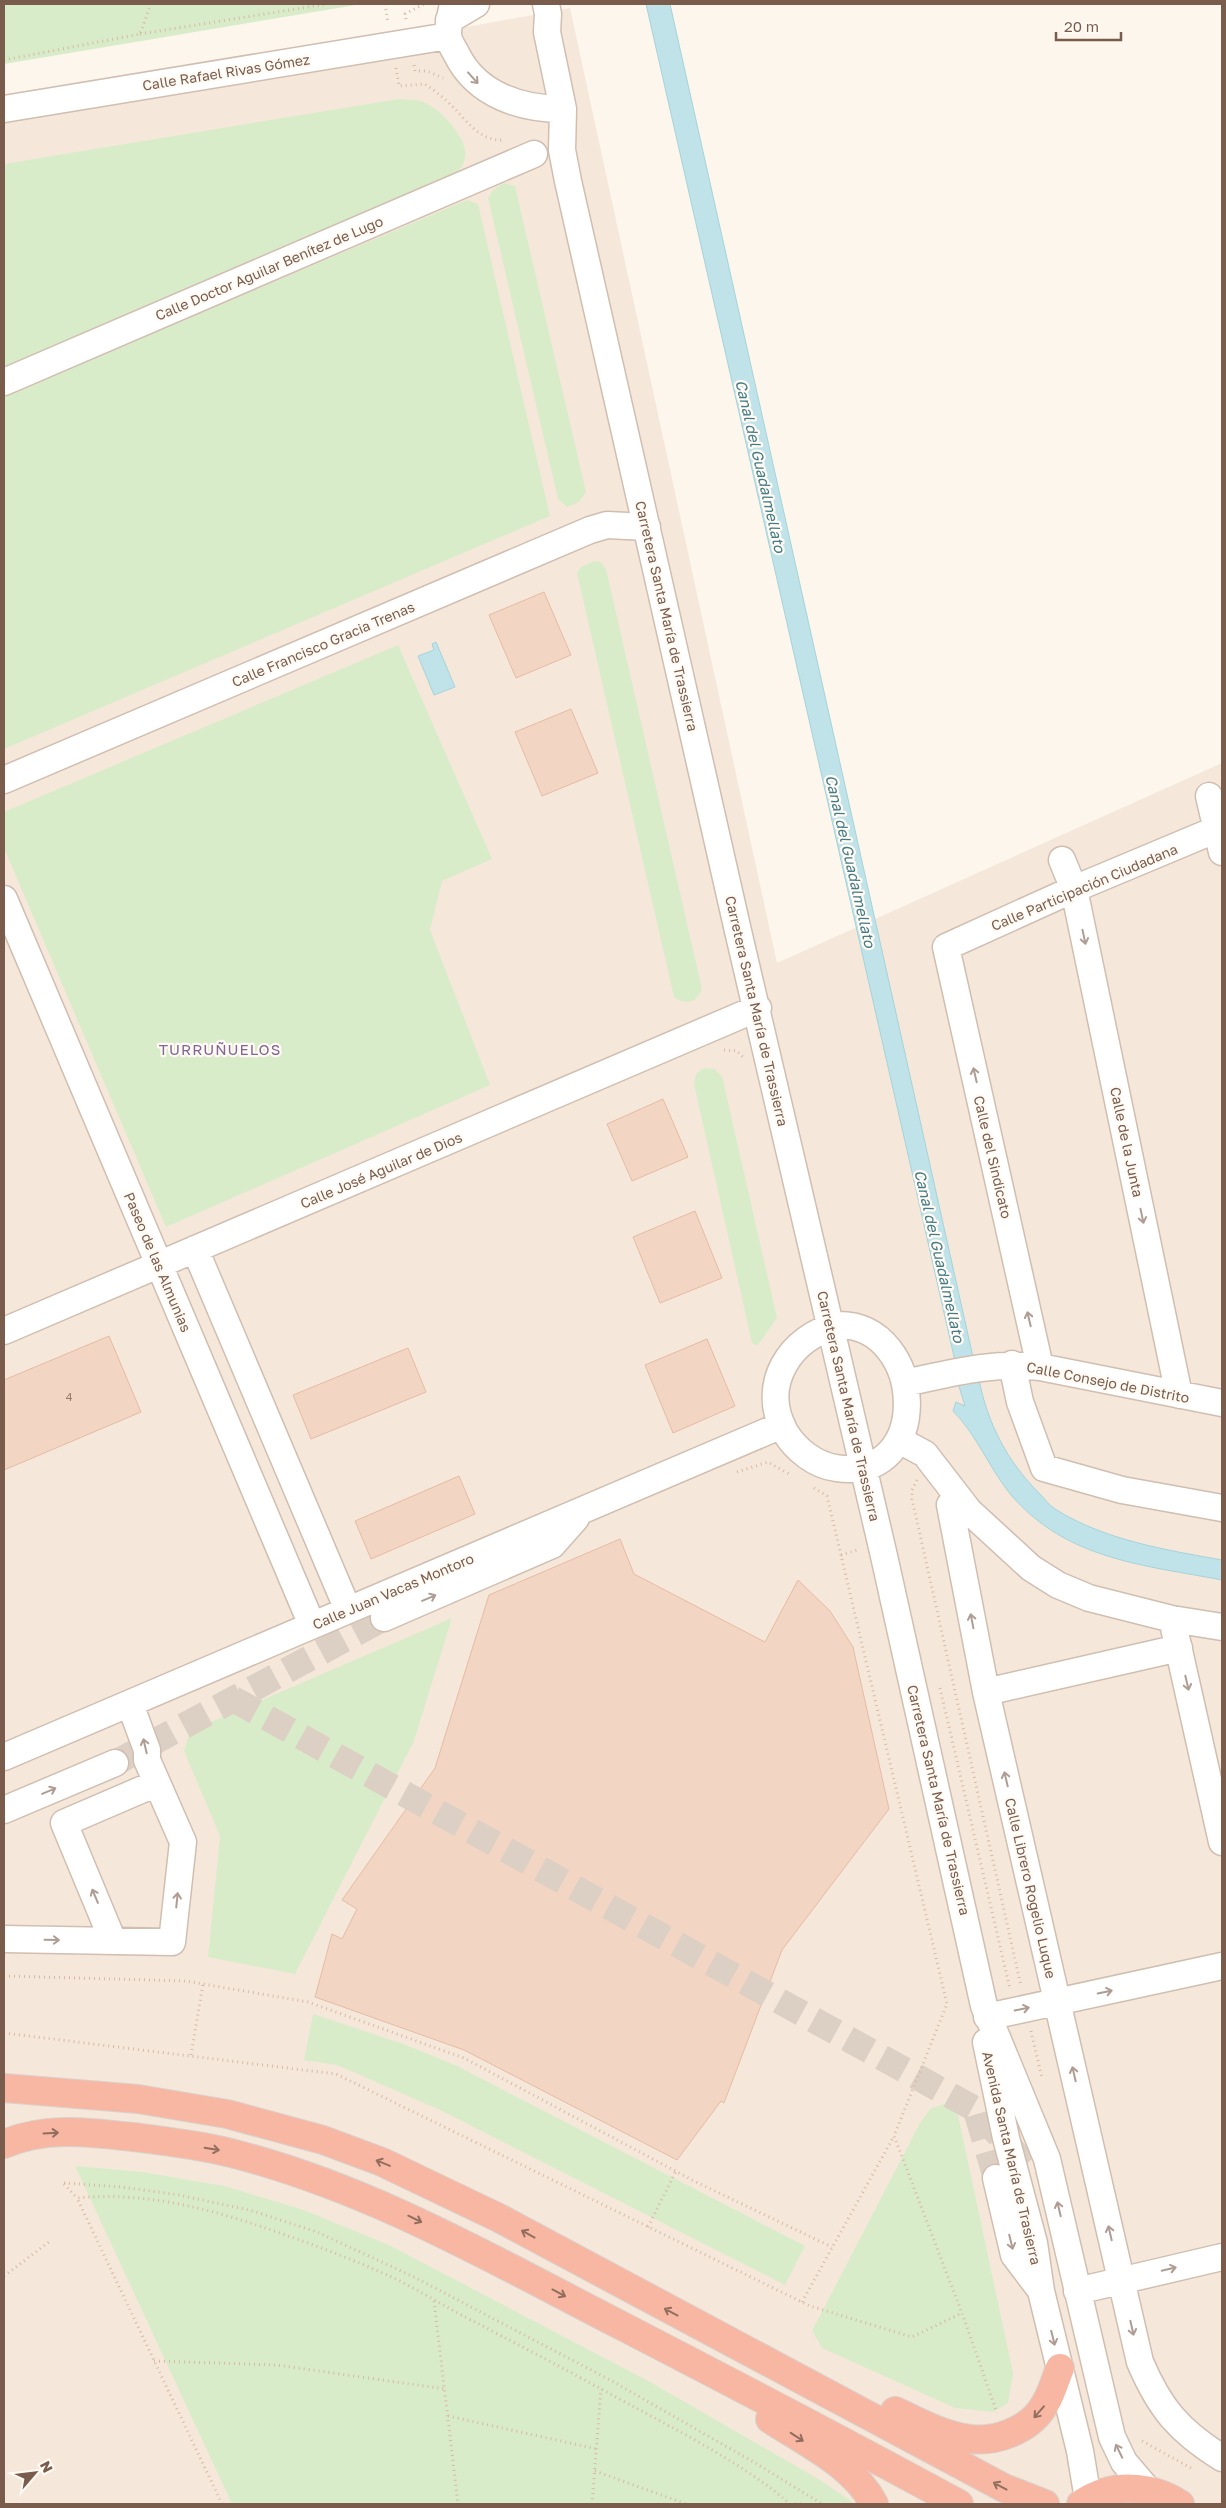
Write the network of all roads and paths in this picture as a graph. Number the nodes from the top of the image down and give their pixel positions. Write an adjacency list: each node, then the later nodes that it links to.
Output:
1 (150, 4): 9 (path)
2 (327, 4): 9 (path)
3 (385, 4): 10 (path)
4 (476, 4): 7 (street, Calle Rafael Rivas Gómez)
5 (525, 4): 8 (street)
6 (546, 4): 8 (street, Carretera Santa María de Trassierra)
7 (450, 20): 10 (street, Calle Rafael Rivas Gómez); 13 (street, one-way to 13)
8 (547, 32): 13 (street, Carretera Santa María de Trassierra)
9 (140, 34): 11 (path)
10 (391, 44): 12 (street, Calle Rafael Rivas Gómez); 14 (path)
11 (4, 60)
12 (4, 109)
13 (563, 109): 16 (street, Carretera Santa María de Trassierra)
14 (526, 158): 15 (street, Calle Doctor Aguilar Benítez de Lugo)
15 (4, 382)
16 (647, 527): 17 (street, Calle Francisco Gracia Trenas); 24 (street, Carretera Santa María de Trassierra)
17 (4, 780)
18 (1209, 796): 19 (street)
19 (1221, 836): 21 (street, Calle Participación Ciudadana)
20 (1062, 860): 21 (street, Calle de la Junta)
21 (1074, 889): 23 (street, Calle Participación Ciudadana); 32 (street, Calle de la Junta, one-way to 32)
22 (4, 899): 26 (street, Paseo de las Almunias)
23 (946, 947): 30 (street, Calle del Sindicato, one-way to 23)
24 (758, 1008): 25 (street, Calle José Aguilar de Dios); 27 (street, Carretera Santa María de Trassierra)
25 (195, 1249): 26 (street, Calle José Aguilar de Dios); 45 (street)
26 (159, 1265): 28 (street, Calle José Aguilar de Dios); 48 (street, Paseo de las Almunias)
27 (831, 1327): 31 (street); 34 (street); 36 (street, Carretera Santa María de Trassierra)
28 (4, 1331)
29 (1012, 1364): 30 (street, Calle Consejo de Distrito); 31 (street, Calle Consejo de Distrito); 41 (street)
30 (1040, 1367): 32 (street, Calle Consejo de Distrito)
31 (905, 1384): 35 (street)
32 (1179, 1395): 33 (street, Calle Consejo de Distrito)
33 (1222, 1403)
34 (782, 1425): 36 (street); 42 (street, Calle Juan Vacas Montoro)
35 (899, 1440): 36 (street); 40 (street)
36 (862, 1467): 66 (street, Carretera Santa María de Trassierra)
37 (733, 1474): 38 (path)
38 (794, 1477)
39 (810, 1487): 44 (path)
40 (959, 1498): 47 (street); 52 (street, Calle Librero Rogelio Luque, one-way to 40)
41 (1222, 1508)
42 (580, 1513): 45 (street, Calle Juan Vacas Montoro); 46 (street, one-way to 42)
43 (861, 1550): 44 (path)
44 (841, 1555): 70 (path)
45 (348, 1610): 48 (street, Calle Juan Vacas Montoro)
46 (384, 1618)
47 (1172, 1619): 49 (street); 50 (street)
48 (312, 1626): 53 (street, Calle Juan Vacas Montoro)
49 (1222, 1627)
50 (1179, 1648): 52 (street); 58 (street, one-way to 58)
51 (939, 1682): 64 (path)
52 (986, 1692): 65 (street, Calle Librero Rogelio Luque, one-way to 52)
53 (130, 1704): 54 (street, Calle Juan Vacas Montoro); 56 (street, one-way to 53)
54 (4, 1757)
55 (114, 1763): 57 (street, one-way to 55)
56 (157, 1783): 60 (street, one-way to 56); 60 (street, one-way to 56)
57 (4, 1810)
58 (1222, 1842)
59 (4, 1939): 60 (street, one-way to 60)
60 (113, 1941)
61 (1222, 1966): 65 (street, one-way to 61)
62 (4, 1976): 63 (path)
63 (203, 1984): 68 (path); 73 (path)
64 (1010, 1990)
65 (1057, 2002): 66 (street, one-way to 65); 81 (street, Calle Librero Rogelio Luque, one-way to 65)
66 (987, 2016): 82 (street, Avenida Santa María de Trasierra); 83 (street, Avenida Santa María de Trasierra, one-way to 66)
67 (4, 2033): 68 (path)
68 (191, 2055): 76 (path)
69 (4, 2088): 88 (highway, one-way to 69)
70 (894, 2136): 78 (path); 86 (path)
71 (4, 2144): 87 (highway, one-way to 87)
72 (1031, 2170): 90 (street)
73 (676, 2171): 76 (path); 78 (path)
74 (996, 2178): 82 (street, one-way to 82)
75 (77, 2198): 84 (path); 89 (path); 108 (path)
76 (648, 2227): 85 (path)
77 (48, 2242): 80 (path)
78 (832, 2247): 85 (path)
79 (1222, 2257): 81 (street, one-way to 79)
80 (4, 2276)
81 (1121, 2280): 83 (street); 97 (street, Calle Librero Rogelio Luque, one-way to 97)
82 (1041, 2291): 91 (street, Avenida Santa María de Trasierra, one-way to 91)
83 (1077, 2291): 90 (street, Avenida Santa María de Trasierra)
84 (434, 2300): 92 (path); 93 (path)
85 (802, 2302): 86 (path)
86 (962, 2313): 95 (path)
87 (622, 2326): 109 (highway, one-way to 109); 110 (highway)
88 (700, 2327): 95 (highway); 111 (highway, one-way to 88)
89 (154, 2361): 92 (path); 101 (path)
90 (1093, 2363): 99 (street, Avenida Santa María de Trasierra, one-way to 90)
91 (1060, 2368): 95 (highway, one-way to 95); 100 (street, Avenida Santa María de Trasierra)
92 (445, 2389): 94 (path)
93 (601, 2389): 96 (path); 105 (path)
94 (448, 2416): 96 (path); 102 (path)
95 (1004, 2435)
96 (596, 2449): 98 (path)
97 (1222, 2458)
98 (595, 2471): 103 (path); 104 (path)
99 (1148, 2490): 100 (highway); 112 (highway)
100 (1084, 2502)
101 (222, 2504)
102 (458, 2504)
103 (592, 2504)
104 (686, 2504)
105 (790, 2504)
106 (795, 2504): 107 (path)
107 (805, 2504)
108 (822, 2504)
109 (874, 2504)
110 (959, 2504)
111 (1045, 2504)
112 (1180, 2504)

